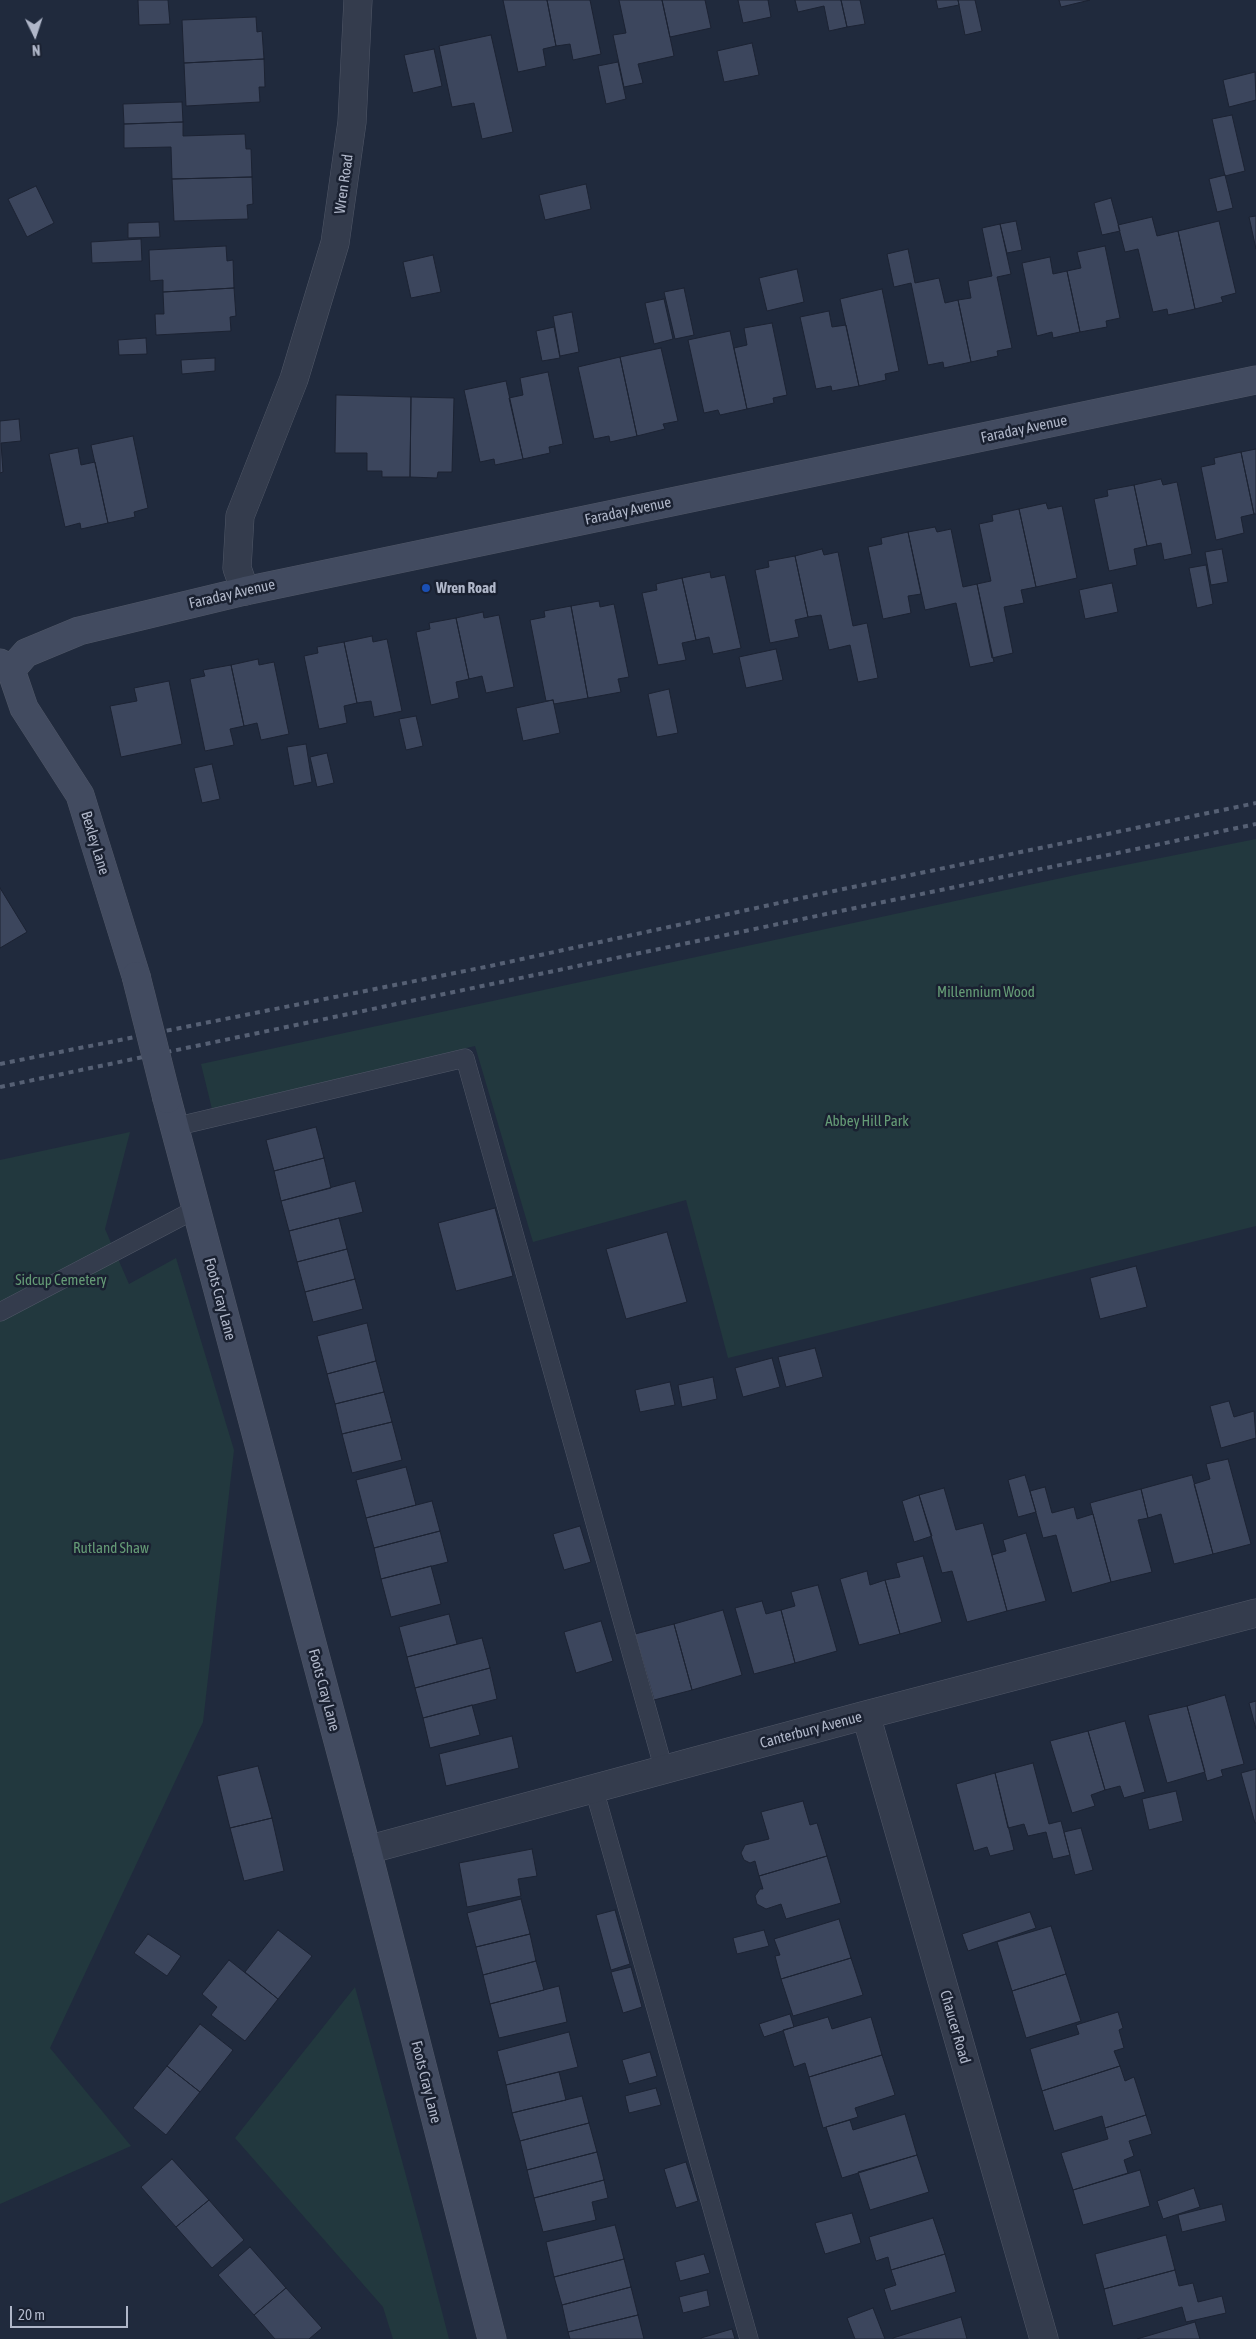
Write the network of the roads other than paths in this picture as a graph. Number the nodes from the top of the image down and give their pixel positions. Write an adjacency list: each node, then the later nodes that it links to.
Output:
1 (358, 0): 3 (street, Wren Road)
2 (1256, 380): 3 (street, Faraday Avenue)
3 (245, 590): 4 (street, Faraday Avenue)
4 (6, 666): 5 (street, Bexley Lane, bridge)
5 (153, 1042): 6 (street, Foots Cray Lane, bridge)
6 (174, 1127): 7 (street, Foots Cray Lane); 11 (lane)
7 (196, 1209): 8 (lane); 13 (street, Foots Cray Lane)
8 (0, 1312)
9 (1256, 1613): 10 (street, Canterbury Avenue)
10 (866, 1715): 11 (street, Canterbury Avenue); 16 (street, Chaucer Road)
11 (664, 1770): 12 (street, Canterbury Avenue)
12 (594, 1789): 13 (street, Canterbury Avenue); 15 (lane)
13 (367, 1850): 14 (street, Foots Cray Lane)
14 (492, 2339)
15 (749, 2339)
16 (1044, 2339)

